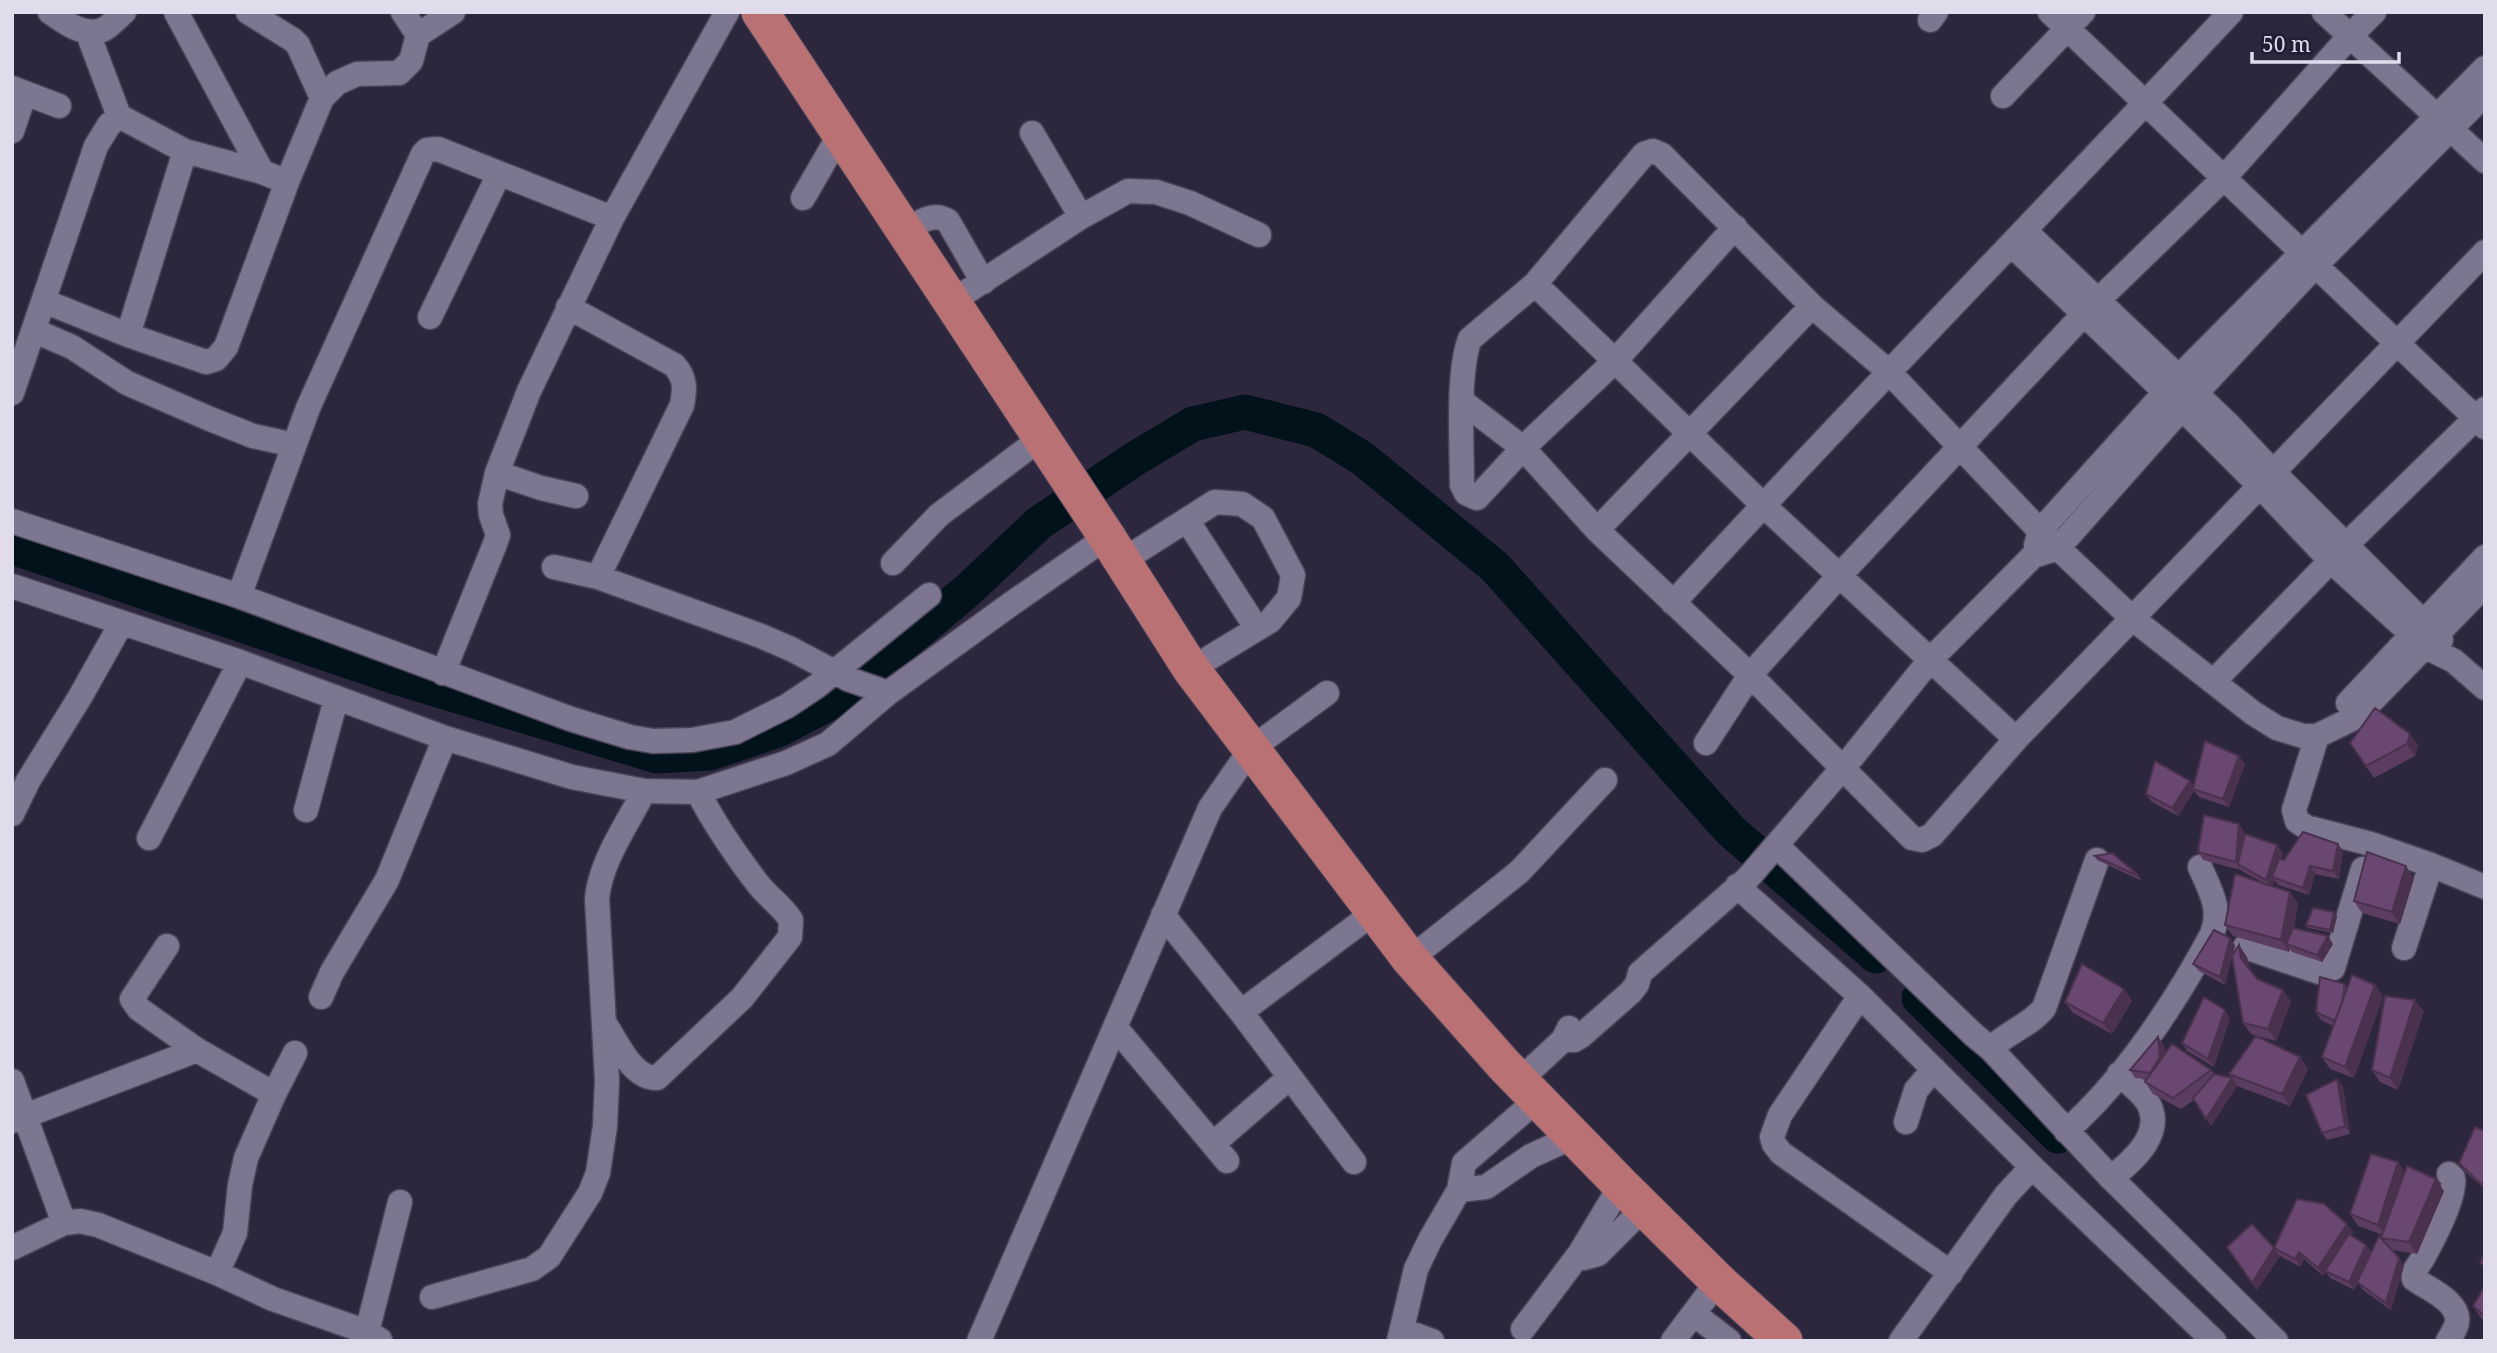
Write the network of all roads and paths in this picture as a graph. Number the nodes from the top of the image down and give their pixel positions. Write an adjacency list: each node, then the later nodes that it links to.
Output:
1 (50, 12): 13 (street)
2 (124, 12): 13 (street)
3 (176, 12): 30 (street)
4 (248, 12): 19 (street)
5 (403, 12): 14 (street)
6 (453, 12): 14 (street)
7 (727, 12): 36 (street)
8 (760, 12): 26 (highway)
9 (2231, 12): 20 (street)
10 (2324, 12): 12 (street)
11 (2066, 18): 18 (street); 20 (street)
12 (2358, 21): 23 (street); 32 (street)
13 (87, 31): 22 (street)
14 (418, 35): 19 (street)
15 (2485, 68): 23 (street)
16 (19, 91): 21 (street); 24 (street)
17 (2485, 94): 23 (street)
18 (2003, 96)
19 (322, 98): 33 (street)
20 (2145, 105): 32 (street); 40 (street)
21 (58, 106)
22 (119, 116): 28 (street); 45 (street)
23 (2449, 117): 27 (street); 29 (street); 42 (street)
24 (12, 131)
25 (1032, 133): 35 (street)
26 (840, 134): 34 (street); 38 (highway)
27 (2485, 140)
28 (185, 151): 30 (street); 52 (street)
29 (2485, 161)
30 (262, 172): 33 (street)
31 (499, 174): 36 (street); 50 (street); 62 (street)
32 (2223, 179): 42 (street); 49 (street)
33 (287, 182): 52 (street)
34 (803, 198)
35 (1081, 217): 39 (street); 43 (street)
36 (612, 218): 48 (street)
37 (1735, 227): 44 (street); 47 (street); 54 (street)
38 (904, 232): 43 (street); 46 (highway)
39 (1259, 236)
40 (2018, 237): 49 (street); 55 (street)
41 (2485, 252): 53 (street)
42 (2307, 260): 53 (street); 57 (street)
43 (983, 282): 46 (street)
44 (1535, 284): 54 (street); 58 (street)
45 (44, 301): 51 (street); 52 (street)
46 (951, 302): 61 (highway)
47 (1812, 306): 55 (street); 60 (street)
48 (569, 307): 65 (street); 81 (street)
49 (2092, 307): 57 (street); 64 (street)
50 (430, 317)
51 (35, 331): 56 (street); 62 (street)
52 (128, 335)
53 (2397, 344): 59 (street); 66 (street)
54 (1615, 361): 60 (street); 63 (street)
55 (1888, 371): 64 (street); 68 (street)
56 (12, 393)
57 (2180, 393): 66 (street); 72 (street); 74 (street)
58 (1462, 402): 63 (street); 63 (street)
59 (2482, 418): 75 (street)
60 (1688, 434): 68 (street); 71 (street)
61 (1041, 439): 73 (highway); 78 (street)
62 (294, 445): 85 (street)
63 (1523, 448): 71 (street)
64 (1961, 448): 72 (street); 80 (street)
65 (497, 473): 67 (street); 94 (street)
66 (2266, 478): 75 (street); 87 (street)
67 (576, 496)
68 (1763, 505): 80 (street); 86 (street)
69 (1187, 520): 73 (street); 89 (street); 89 (street)
70 (12, 521): 85 (street)
71 (1597, 530): 86 (street)
72 (2040, 531): 74 (street); 76 (street)
73 (1111, 543): 93 (highway); 99 (street)
74 (2059, 548): 76 (street); 87 (street)
75 (2338, 553): 90 (street); 97 (street)
76 (2033, 556): 91 (street)
77 (2485, 557): 90 (street)
78 (893, 563)
79 (554, 567): 81 (street)
80 (1840, 575): 91 (street); 96 (street)
81 (598, 577): 95 (street)
82 (2485, 585): 90 (street)
83 (12, 586): 88 (street)
84 (929, 595): 95 (street)
85 (239, 596): 94 (street)
86 (1673, 603): 96 (street)
87 (2133, 619): 97 (street); 104 (street)
88 (121, 624): 92 (street); 112 (street)
89 (1257, 629): 93 (street)
90 (2425, 634): 98 (street); 102 (street)
91 (1930, 660): 104 (street); 107 (street)
92 (240, 662): 101 (street); 113 (street)
93 (1191, 669): 106 (highway)
94 (443, 673): 95 (street)
95 (840, 675): 99 (street)
96 (1750, 675): 105 (street); 107 (street)
97 (2213, 682): 102 (street)
98 (2485, 688)
99 (882, 691): 110 (street)
100 (1327, 693): 106 (street)
101 (336, 699): 103 (street); 111 (street)
102 (2325, 732): 114 (street)
103 (445, 737): 109 (street); 128 (street)
104 (2016, 738): 107 (street)
105 (1706, 743)
106 (1251, 748): 121 (highway); 122 (street)
107 (1843, 768): 115 (street)
108 (1605, 780): 126 (street)
109 (644, 791): 110 (street); 130 (street)
110 (698, 792): 130 (street)
111 (306, 810)
112 (12, 814)
113 (149, 838)
114 (2371, 845): 117 (street); 124 (street)
115 (1772, 852): 119 (street); 132 (street)
116 (2097, 860): 132 (street)
117 (2431, 865): 120 (street); 125 (street)
118 (2200, 867): 136 (street)
119 (1743, 882): 127 (street); 139 (street)
120 (2485, 887)
121 (1376, 911): 126 (highway); 129 (street)
122 (1163, 915): 129 (street); 131 (street)
123 (167, 946): 133 (street)
124 (2245, 947)
125 (2404, 948)
126 (1410, 958): 139 (highway)
127 (1860, 996): 135 (street); 155 (street)
128 (321, 997)
129 (1241, 1012): 137 (street)
130 (604, 1023): 157 (street)
131 (1115, 1027): 137 (street); 163 (street)
132 (1991, 1049): 143 (street)
133 (197, 1050): 140 (street); 141 (street)
134 (295, 1053): 140 (street)
135 (1934, 1069): 142 (street); 146 (street)
136 (2119, 1074): 143 (street); 148 (street)
137 (1289, 1078): 145 (street)
138 (12, 1081): 141 (street)
139 (1529, 1089): 144 (highway); 149 (street)
140 (274, 1094): 154 (street)
141 (19, 1118): 152 (street)
142 (1906, 1122)
143 (2066, 1131): 148 (street)
144 (1575, 1136): 149 (street); 150 (highway)
145 (1354, 1162)
146 (2032, 1167): 155 (street); 168 (street)
147 (2449, 1174): 170 (street)
148 (2111, 1178): 169 (street)
149 (1459, 1190): 161 (street)
150 (1632, 1197): 156 (highway); 158 (street)
151 (400, 1202): 160 (street)
152 (64, 1223): 153 (street); 154 (street)
153 (12, 1248)
154 (217, 1273): 160 (street)
155 (1951, 1273): 167 (street)
156 (1722, 1285): 159 (street); 162 (highway); 165 (street)
157 (432, 1297)
158 (1523, 1329)
159 (1696, 1331): 166 (street)
160 (374, 1336)
161 (1400, 1336): 164 (street)
162 (1769, 1336)
163 (979, 1341)
164 (1432, 1341)
165 (1673, 1341)
166 (1729, 1341)
167 (1901, 1341)
168 (2214, 1341)
169 (2276, 1341)
170 (2448, 1341)

